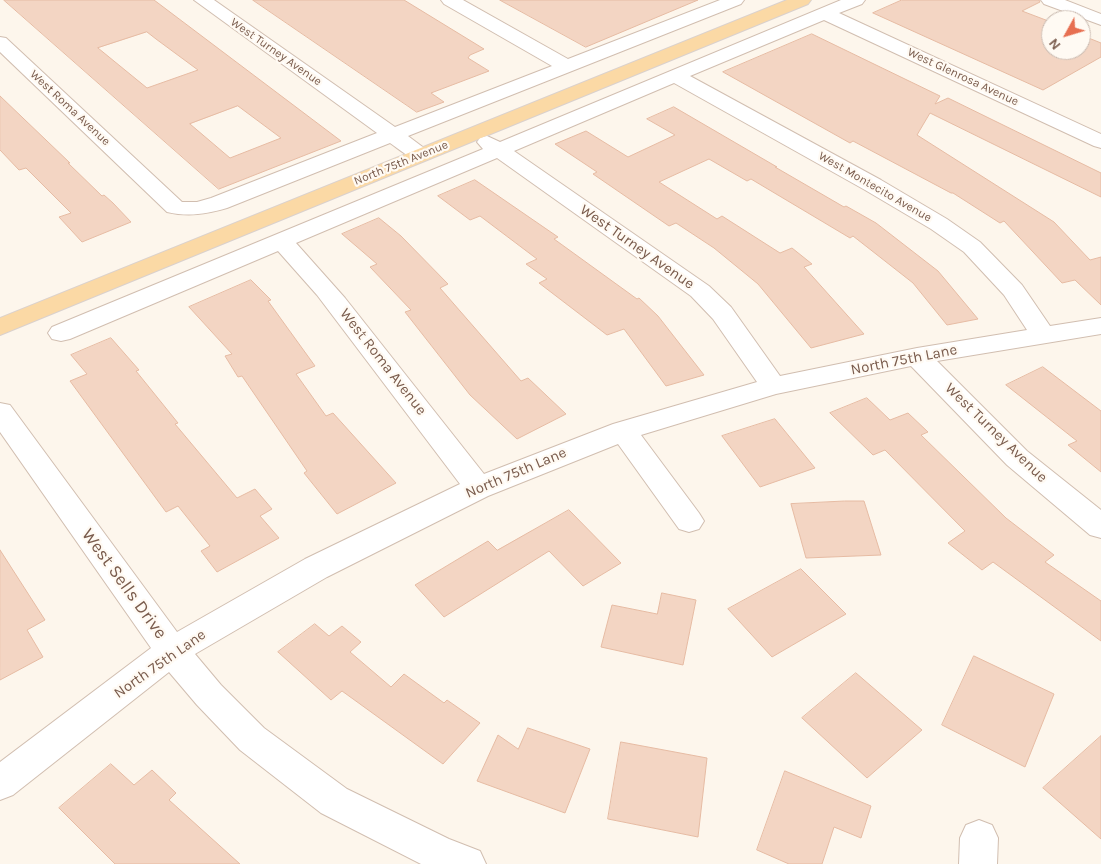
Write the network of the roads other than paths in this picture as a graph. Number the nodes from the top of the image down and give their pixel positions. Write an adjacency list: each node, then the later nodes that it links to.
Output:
1 (203, 0): 14 (street, West Turney Avenue)
2 (450, 0): 12 (street)
3 (735, 0): 7 (street, North 75th Avenue)
4 (802, 0): 10 (main road, North 75th Avenue)
5 (856, 0): 8 (street, North 75th Avenue)
6 (1050, 0): 9 (street)
7 (706, 4): 10 (street); 12 (street, North 75th Avenue)
8 (824, 13): 13 (street, North 75th Avenue); 16 (street, West Glenrosa Avenue)
9 (1101, 20)
10 (746, 23): 15 (main road, North 75th Avenue)
11 (0, 42): 19 (street, West Roma Avenue)
12 (566, 66): 14 (street, North 75th Avenue)
13 (675, 76): 17 (street, North 75th Avenue); 24 (street, West Montecito Avenue)
14 (392, 134): 18 (street, West Turney Avenue); 19 (street, North 75th Avenue)
15 (475, 134): 17 (street, West Turney Avenue); 18 (main road, North 75th Avenue)
16 (1101, 142)
17 (498, 150): 20 (street, North 75th Avenue); 26 (street, West Turney Avenue)
18 (421, 155): 22 (main road, North 75th Avenue)
19 (186, 210)
20 (281, 241): 23 (street, North 75th Avenue); 29 (street, West Roma Avenue)
21 (1101, 326): 24 (street, North 75th Lane)
22 (0, 327)
23 (61, 333)
24 (1044, 336): 25 (street, North 75th Lane)
25 (917, 356): 26 (street, North 75th Lane); 31 (street, West Turney Avenue)
26 (774, 386): 28 (street, North 75th Lane)
27 (0, 412): 32 (street, West Sells Drive)
28 (623, 431): 29 (street, North 75th Lane); 30 (street)
29 (478, 488): 32 (street, North 75th Lane)
30 (689, 521)
31 (1101, 527)
32 (172, 651): 33 (street, North 75th Lane); 34 (street, West Sells Drive)
33 (0, 783)
34 (467, 864)

